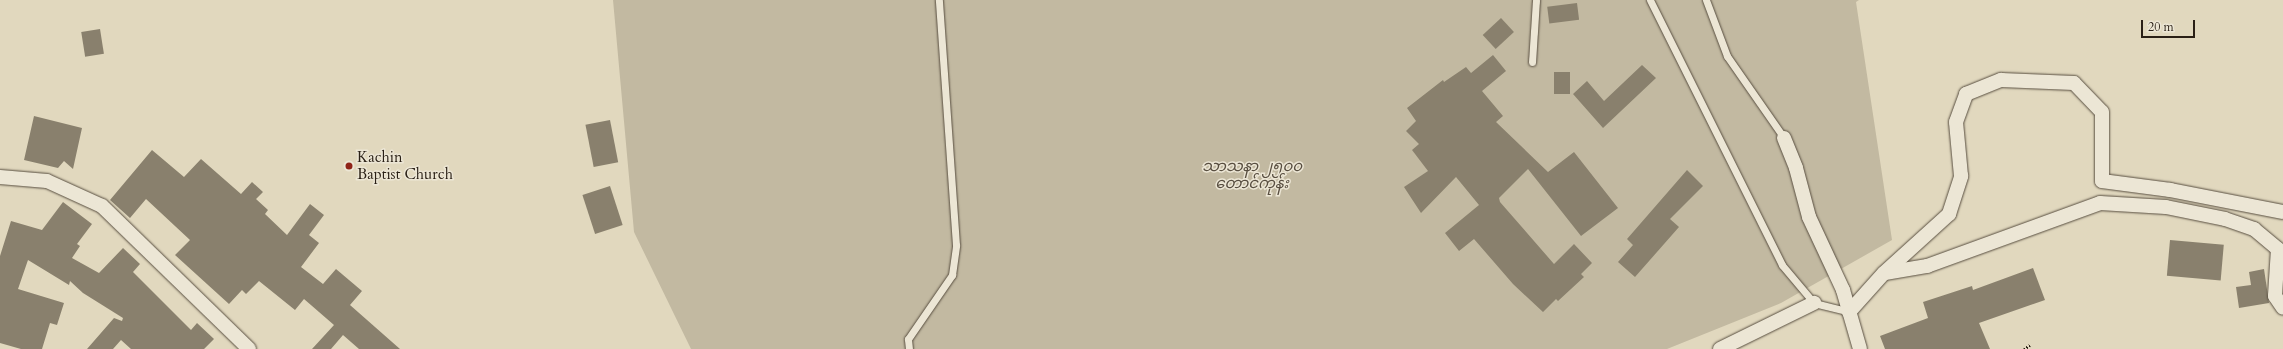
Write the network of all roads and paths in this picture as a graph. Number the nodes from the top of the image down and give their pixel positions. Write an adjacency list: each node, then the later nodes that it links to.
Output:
1 (939, 0): 17 (lane)
2 (1536, 0): 5 (lane)
3 (1650, 0): 12 (lane)
4 (1706, 0): 6 (lane)
5 (1532, 62)
6 (1784, 138): 14 (street)
7 (0, 177): 16 (street)
8 (2102, 181): 9 (street); 10 (street); 11 (street)
9 (2100, 203): 11 (street); 13 (street)
10 (2283, 212)
11 (1884, 273): 14 (street)
12 (1814, 303): 14 (lane); 18 (street)
13 (2283, 308)
14 (1849, 312): 19 (street)
15 (2030, 345): 20 (path)
16 (249, 349)
17 (909, 349)
18 (1720, 349)
19 (1860, 349)
20 (2024, 349)

